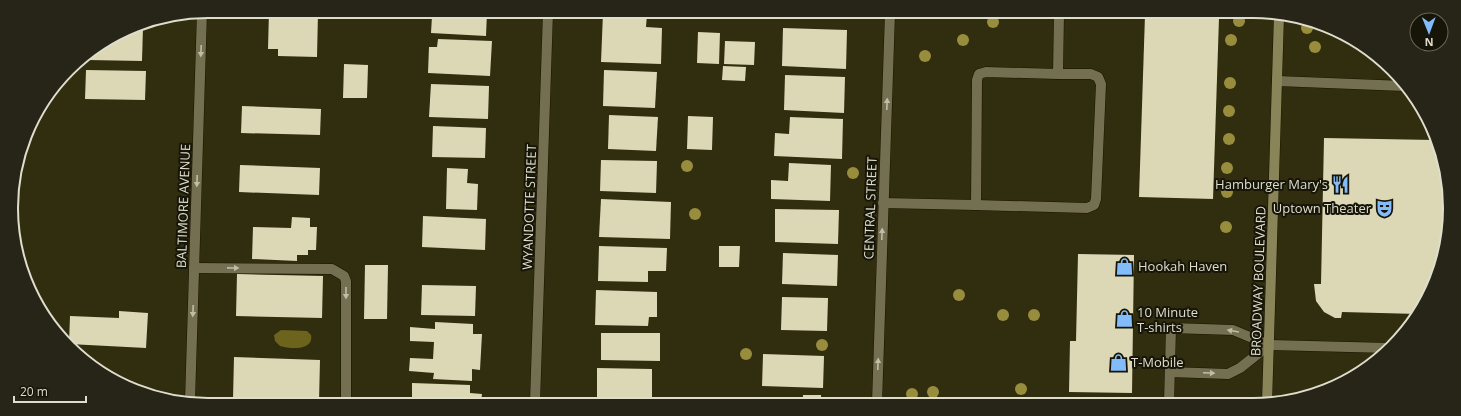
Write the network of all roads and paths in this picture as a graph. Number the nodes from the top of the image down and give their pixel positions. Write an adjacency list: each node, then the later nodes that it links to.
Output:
1 (202, 18): 11 (street, BALTIMORE AVENUE, one-way to 11)
2 (548, 18): 17 (street, WYANDOTTE STREET)
3 (890, 18): 9 (street, CENTRAL STREET, one-way to 3)
4 (1059, 18): 6 (street)
5 (1279, 20): 7 (main road, BROADWAY BOULEVARD)
6 (1058, 74): 10 (street); 10 (street)
7 (1277, 81): 8 (street); 12 (main road, BROADWAY BOULEVARD)
8 (1398, 86)
9 (883, 203): 10 (street); 18 (street, CENTRAL STREET, one-way to 9)
10 (976, 205)
11 (194, 268): 15 (street, BALTIMORE AVENUE, one-way to 15); 16 (street, one-way to 16)
12 (1269, 345): 13 (street); 14 (street, one-way to 12); 14 (street, one-way to 14); 20 (main road, BROADWAY BOULEVARD)
13 (1381, 348)
14 (1170, 372): 19 (street)
15 (190, 397)
16 (346, 398)
17 (535, 398)
18 (877, 398)
19 (1169, 398)
20 (1267, 398)

